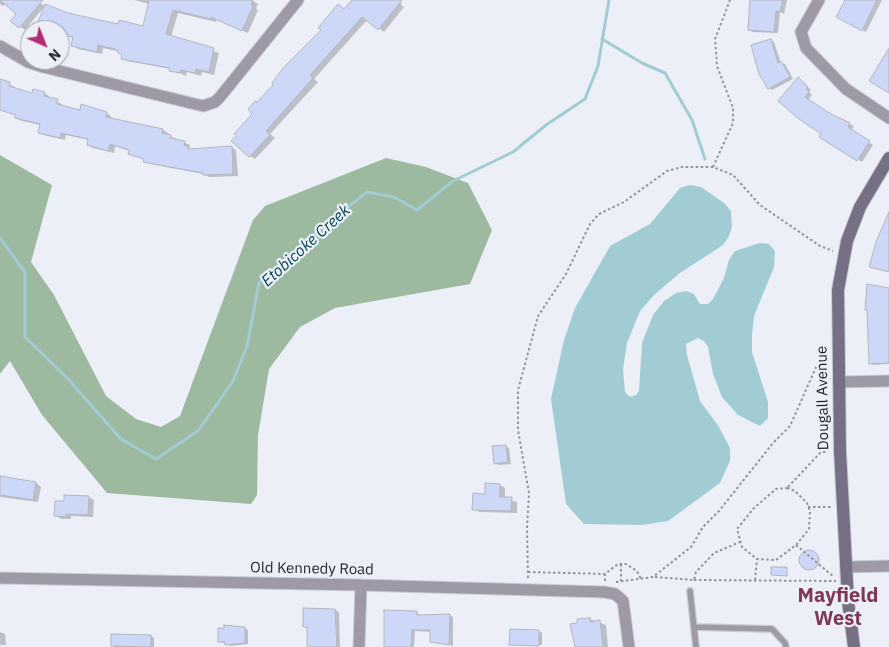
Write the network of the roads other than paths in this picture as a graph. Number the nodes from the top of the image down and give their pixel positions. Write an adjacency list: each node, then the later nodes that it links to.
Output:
1 (298, 0): 3 (street)
2 (818, 0): 4 (street)
3 (0, 46)
4 (889, 118)
5 (889, 158): 7 (street, Dougall Avenue)
6 (889, 381): 7 (street)
7 (839, 382): 9 (street, Dougall Avenue)
8 (889, 566): 9 (street)
9 (846, 567): 18 (street, Dougall Avenue)
10 (0, 578): 11 (street, Old Kennedy Road)
11 (361, 585): 14 (street); 15 (street, Old Kennedy Road)
12 (690, 591): 13 (lane)
13 (694, 628): 16 (lane); 17 (lane)
14 (359, 647)
15 (629, 647)
16 (696, 647)
17 (786, 647)
18 (854, 647)

